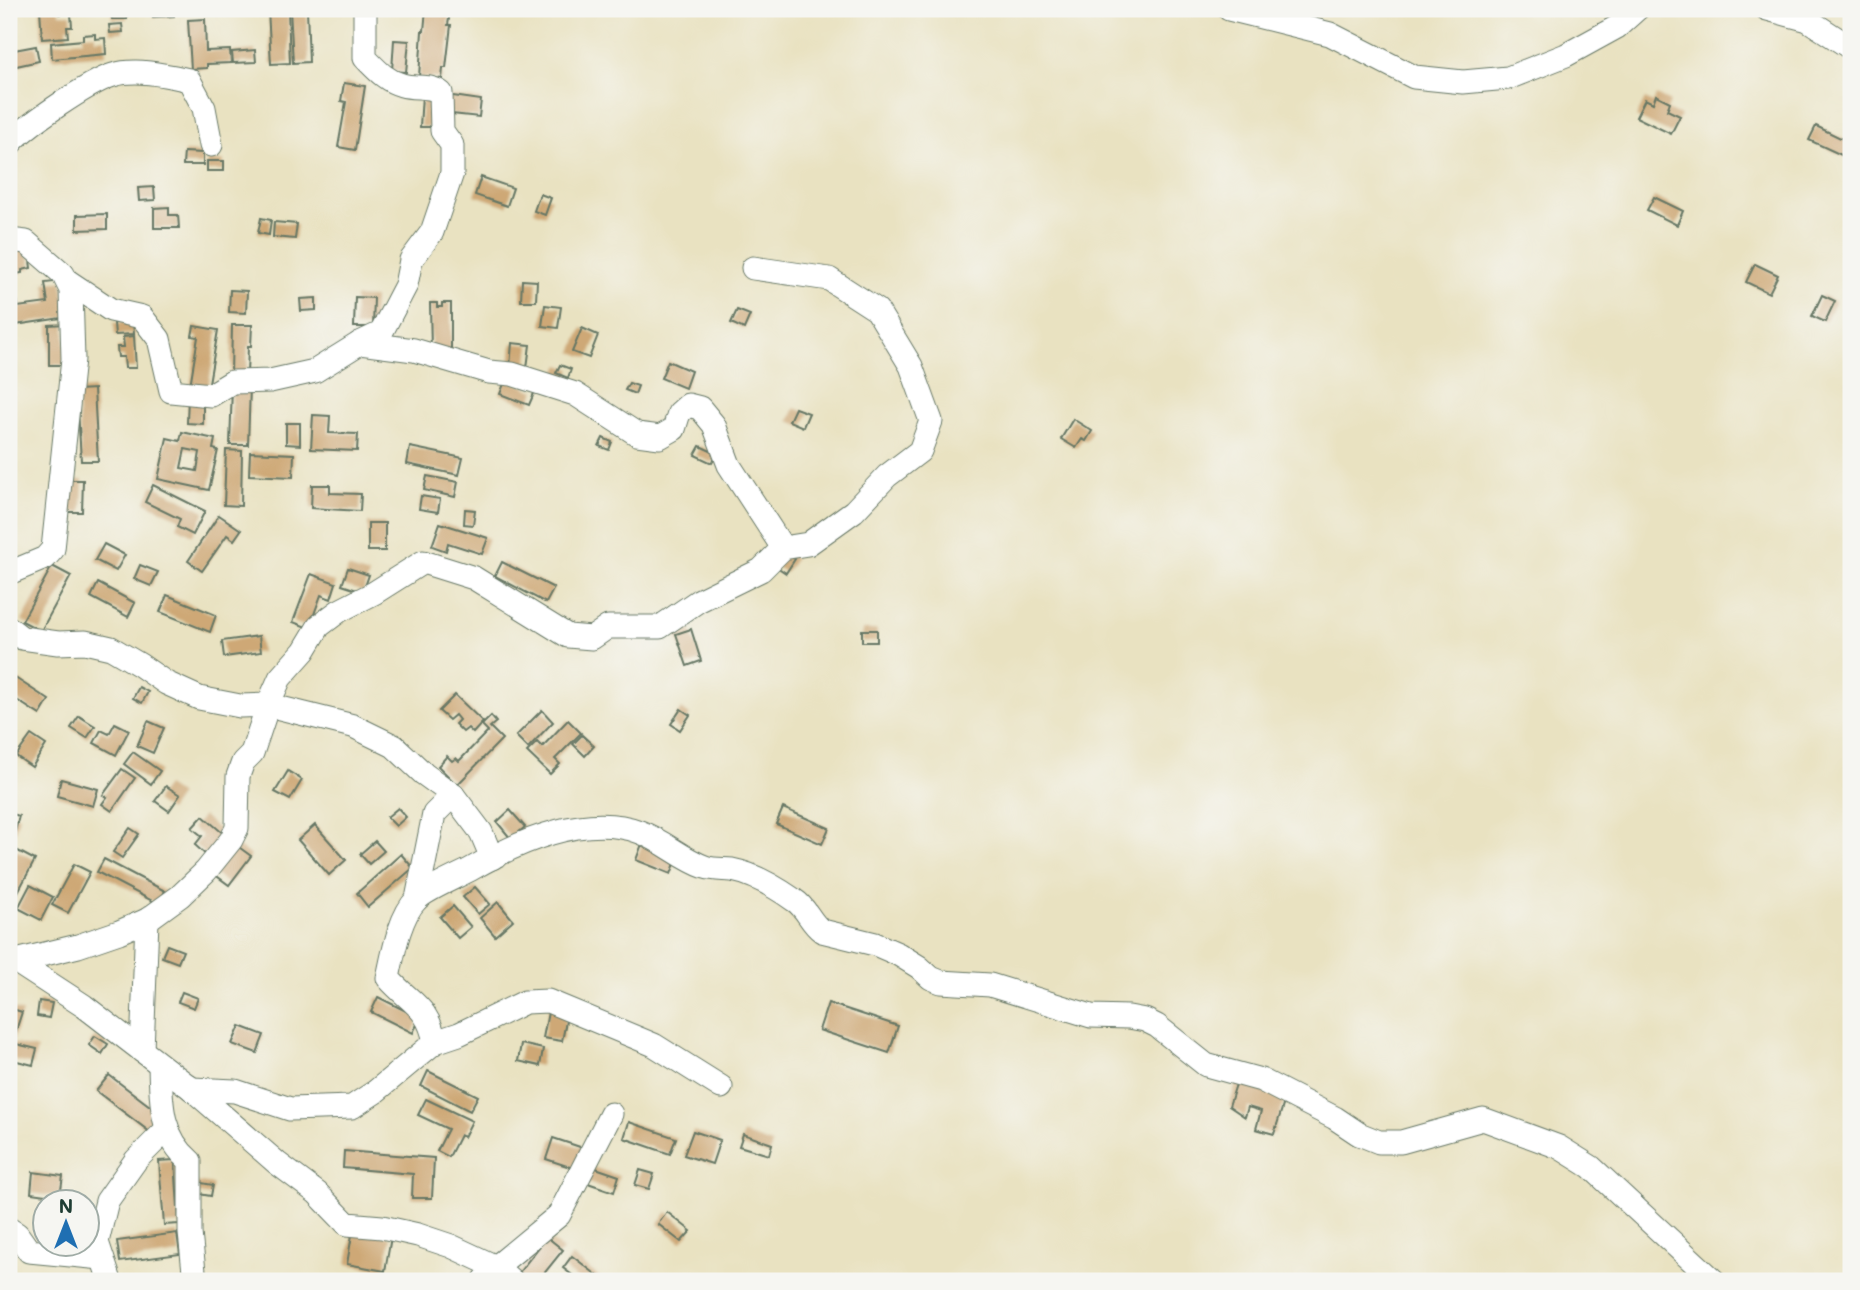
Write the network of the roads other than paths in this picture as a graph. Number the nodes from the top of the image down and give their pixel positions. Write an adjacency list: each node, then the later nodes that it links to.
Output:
1 (365, 9): 11 (street)
2 (1229, 9): 3 (street)
3 (1637, 9)
4 (1768, 9): 5 (street)
5 (1851, 48)
6 (9, 145): 7 (street)
7 (211, 145)
8 (9, 240): 10 (street)
9 (753, 268): 12 (street)
10 (69, 282): 11 (street); 13 (street)
11 (360, 343): 12 (street)
12 (783, 548): 15 (street)
13 (9, 573)
14 (9, 628): 15 (street)
15 (268, 705): 16 (street); 19 (street)
16 (453, 795): 17 (street); 18 (street)
17 (492, 858): 18 (street); 33 (street)
18 (417, 899): 21 (street)
19 (147, 920): 20 (street); 22 (street)
20 (12, 959): 22 (street)
21 (435, 1042): 24 (street); 25 (street)
22 (142, 1051): 23 (street)
23 (160, 1065): 25 (street); 27 (street)
24 (721, 1087)
25 (192, 1089): 30 (street)
26 (611, 1114): 30 (street)
27 (167, 1129): 29 (street); 32 (street)
28 (9, 1229): 29 (street)
29 (103, 1258): 31 (street)
30 (497, 1277)
31 (110, 1281)
32 (195, 1281)
33 (1714, 1281)

